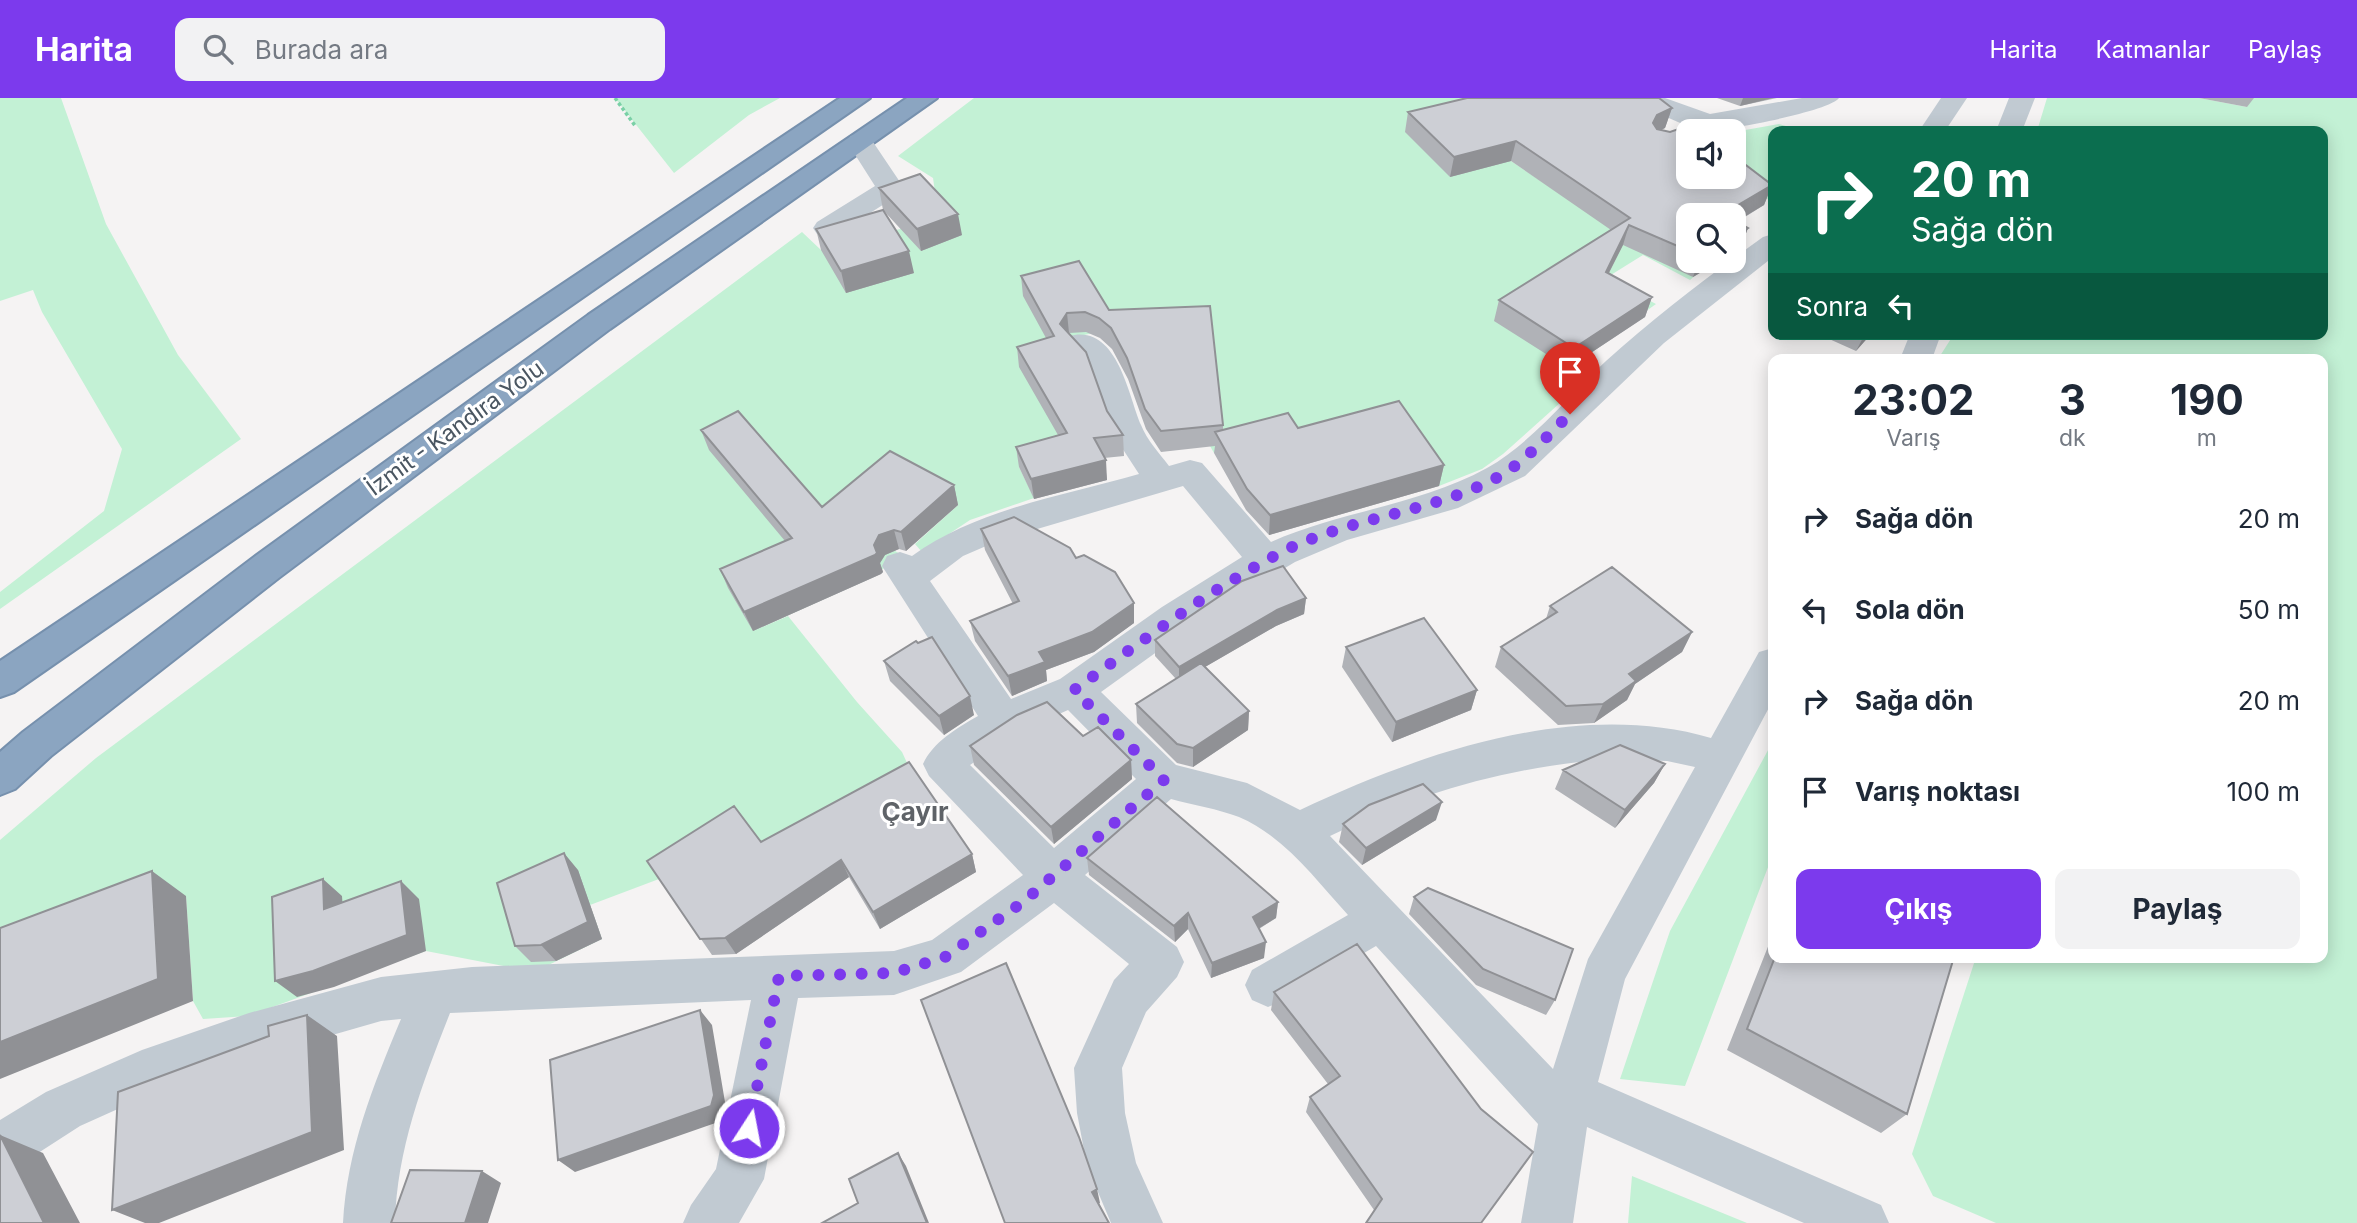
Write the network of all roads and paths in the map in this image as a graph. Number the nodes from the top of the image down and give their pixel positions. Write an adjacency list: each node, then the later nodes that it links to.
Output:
1 (615, 98): 12 (path)
2 (857, 98): 22 (highway)
3 (924, 98): 15 (highway, İzmit - Kandıra Yolu)
4 (1826, 98): 9 (street)
5 (1954, 98): 10 (street)
6 (2022, 98): 11 (street)
7 (1655, 103): 8 (street)
8 (1700, 119)
9 (1726, 119)
10 (1935, 126)
11 (2011, 126)
12 (636, 127)
13 (1676, 136): 14 (street)
14 (1673, 137)
15 (860, 142): 16 (street); 26 (highway, İzmit - Kandıra Yolu)
16 (827, 228)
17 (1768, 247): 20 (street)
18 (1080, 343): 19 (street)
19 (1161, 480): 20 (street); 24 (street)
20 (1267, 562): 23 (street)
21 (1768, 672): 25 (street)
22 (0, 681)
23 (1074, 690): 24 (street); 27 (street)
24 (1002, 719): 29 (street)
25 (1721, 758): 28 (street); 34 (street)
26 (0, 777)
27 (1164, 780): 28 (street); 29 (street)
28 (1296, 832): 30 (street)
29 (1053, 876): 31 (street); 38 (street)
30 (1380, 920): 32 (street); 34 (street)
31 (779, 976): 33 (street); 37 (street)
32 (1268, 985)
33 (435, 993): 35 (street); 36 (street)
34 (1567, 1105): 39 (street); 40 (street)
35 (0, 1148)
36 (369, 1223)
37 (709, 1223)
38 (1137, 1223)
39 (1547, 1223)
40 (1863, 1223)

